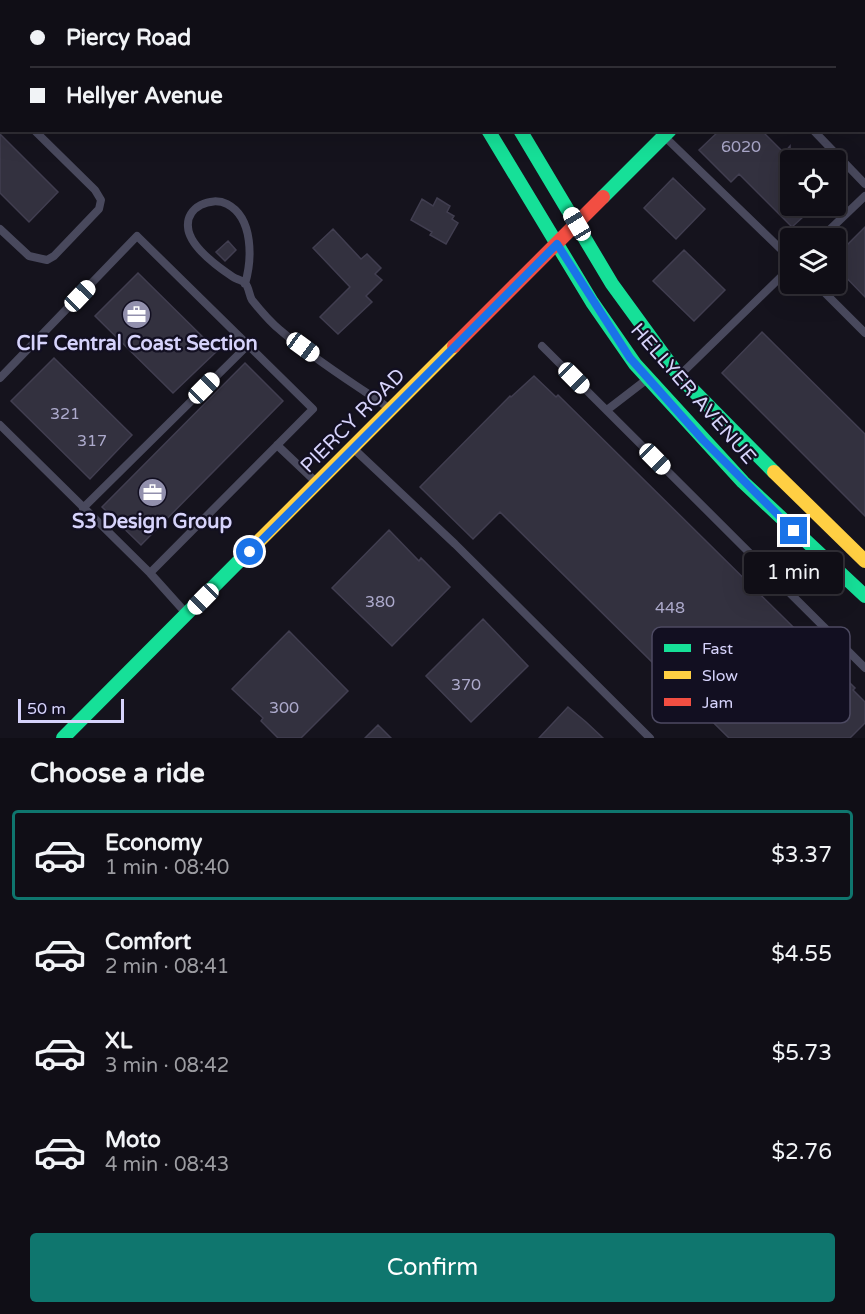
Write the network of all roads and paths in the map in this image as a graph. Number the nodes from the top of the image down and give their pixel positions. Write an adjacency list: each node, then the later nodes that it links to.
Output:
1 (36, 132): 10 (lane)
2 (489, 132): 11 (main road, HELLYER AVENUE)
3 (521, 132): 8 (main road, HELLYER AVENUE)
4 (815, 132): 6 (lane)
5 (667, 133): 8 (main road, PIERCY ROAD); 12 (lane)
6 (865, 184)
7 (865, 196): 9 (lane)
8 (577, 224): 11 (main road, PIERCY ROAD); 19 (main road, HELLYER AVENUE)
9 (831, 228)
10 (1, 233)
11 (557, 244): 21 (main road, HELLYER AVENUE); 23 (main road, PIERCY ROAD)
12 (780, 248)
13 (780, 278): 19 (lane)
14 (245, 284): 14 (lane); 23 (lane)
15 (826, 294): 16 (lane)
16 (865, 333)
17 (248, 345): 20 (lane); 25 (lane); 28 (lane)
18 (542, 346): 22 (lane)
19 (679, 375): 29 (main road, HELLYER AVENUE)
20 (0, 378)
21 (648, 378): 22 (lane); 31 (main road, HELLYER AVENUE)
22 (607, 410): 33 (lane)
23 (391, 411): 26 (main road, PIERCY ROAD)
24 (0, 425): 28 (lane)
25 (277, 445): 27 (lane); 30 (lane)
26 (353, 448): 27 (main road, PIERCY ROAD); 37 (lane)
27 (318, 484): 32 (main road, PIERCY ROAD)
28 (83, 508): 30 (lane)
29 (865, 561)
30 (150, 573): 32 (lane)
31 (865, 596)
32 (188, 615): 36 (main road, PIERCY ROAD)
33 (824, 627)
34 (850, 653): 35 (lane)
35 (865, 668)
36 (63, 738)
37 (650, 738)

